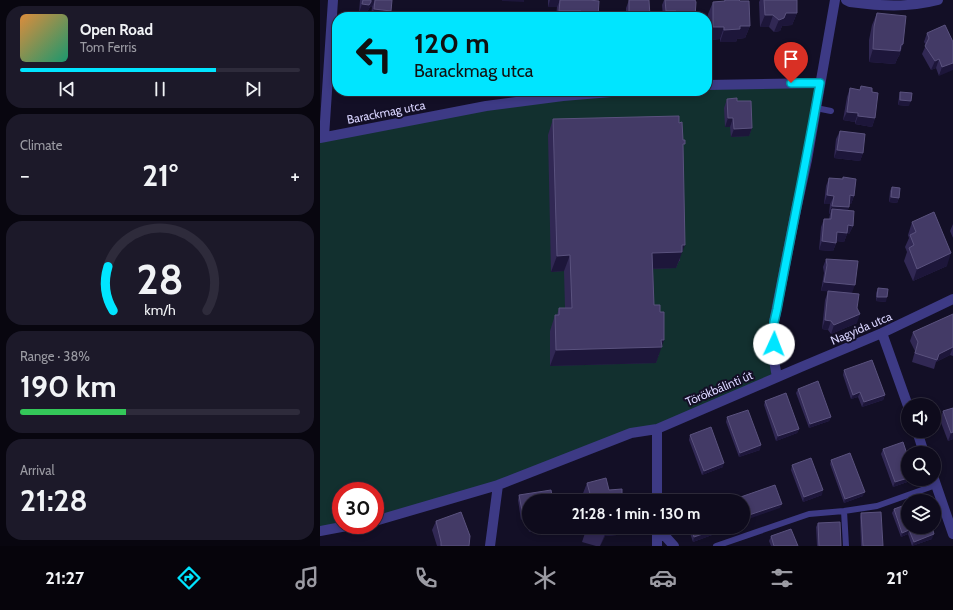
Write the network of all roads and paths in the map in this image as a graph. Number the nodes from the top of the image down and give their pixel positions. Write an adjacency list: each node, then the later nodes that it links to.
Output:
1 (333, 0): 6 (street)
2 (835, 0): 7 (street)
3 (846, 0): 4 (street)
4 (938, 0)
5 (332, 12): 12 (street)
6 (332, 12)
7 (820, 83): 8 (street); 10 (street)
8 (712, 85)
9 (563, 96): 12 (street, Barackmag utca)
10 (816, 108): 11 (lane); 15 (street)
11 (831, 111)
12 (322, 137)
13 (953, 299): 14 (street, Nagyida utca)
14 (882, 334): 15 (street, Nagyida utca); 16 (street)
15 (777, 377): 17 (street, Törökbálinti út)
16 (905, 398)
17 (657, 429): 18 (street, Törökbálinti út); 21 (street)
18 (498, 485): 23 (street, Törökbálinti út); 29 (street)
19 (925, 486): 22 (lane)
20 (936, 486): 28 (street)
21 (657, 494)
22 (844, 511): 32 (lane); 33 (lane)
23 (384, 518)
24 (332, 529): 25 (street)
25 (320, 531)
26 (657, 534): 30 (street)
27 (663, 534): 31 (street)
28 (953, 534)
29 (490, 546)
30 (657, 546)
31 (674, 546)
32 (716, 546)
33 (846, 546)

